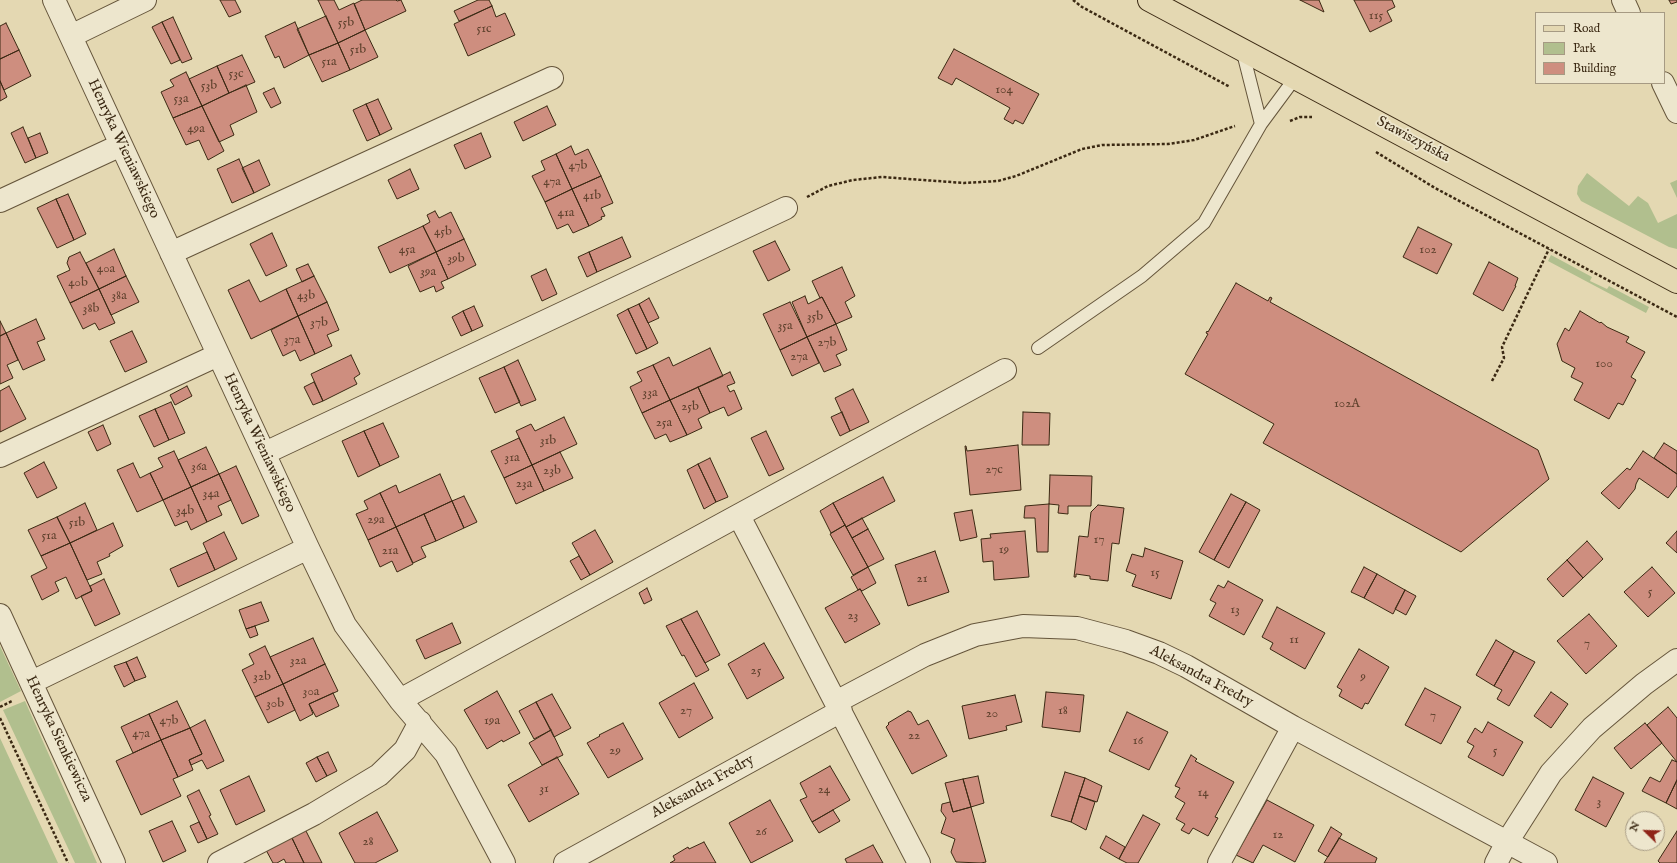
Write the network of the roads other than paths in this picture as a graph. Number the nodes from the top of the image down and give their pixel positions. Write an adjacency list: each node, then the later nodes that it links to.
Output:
1 (54, 0): 6 (street, Henryka Wieniawskiego)
2 (145, 0): 6 (street)
3 (1149, 0): 7 (main road, Stawiszyńska)
4 (1623, 0): 5 (street)
5 (1629, 12)
6 (71, 36): 13 (street, Henryka Wieniawskiego)
7 (1242, 49): 9 (main road, Stawiszyńska); 12 (lane)
8 (552, 78): 16 (street)
9 (1296, 78): 12 (lane); 17 (main road, Stawiszyńska)
10 (1663, 84): 11 (street)
11 (1677, 112)
12 (1257, 130): 18 (lane)
13 (121, 145): 14 (street); 16 (street, Henryka Wieniawskiego)
14 (0, 201)
15 (786, 208): 21 (street)
16 (171, 253): 19 (street, Henryka Wieniawskiego)
17 (1677, 282)
18 (1038, 348)
19 (218, 355): 21 (street, Henryka Wieniawskiego); 22 (street)
20 (1005, 370): 23 (street)
21 (265, 453): 24 (street, Henryka Wieniawskiego)
22 (0, 456)
23 (739, 516): 28 (street); 29 (street)
24 (308, 548): 27 (street); 28 (street, Henryka Wieniawskiego)
25 (0, 615): 27 (street, Henryka Sienkiewicza)
26 (1677, 660): 32 (street)
27 (32, 682): 33 (street, Henryka Sienkiewicza)
28 (400, 700): 30 (street, Henryka Wieniawskiego)
29 (838, 707): 31 (street, Aleksandra Fredry); 36 (street, Aleksandra Fredry); 37 (street)
30 (420, 722): 34 (street); 35 (street, Henryka Wieniawskiego)
31 (1293, 727): 32 (street, Aleksandra Fredry); 38 (street)
32 (1508, 842): 39 (street); 40 (street, Aleksandra Fredry)
33 (114, 863)
34 (218, 863)
35 (504, 863)
36 (565, 863)
37 (920, 863)
38 (1219, 863)
39 (1496, 863)
40 (1546, 863)

